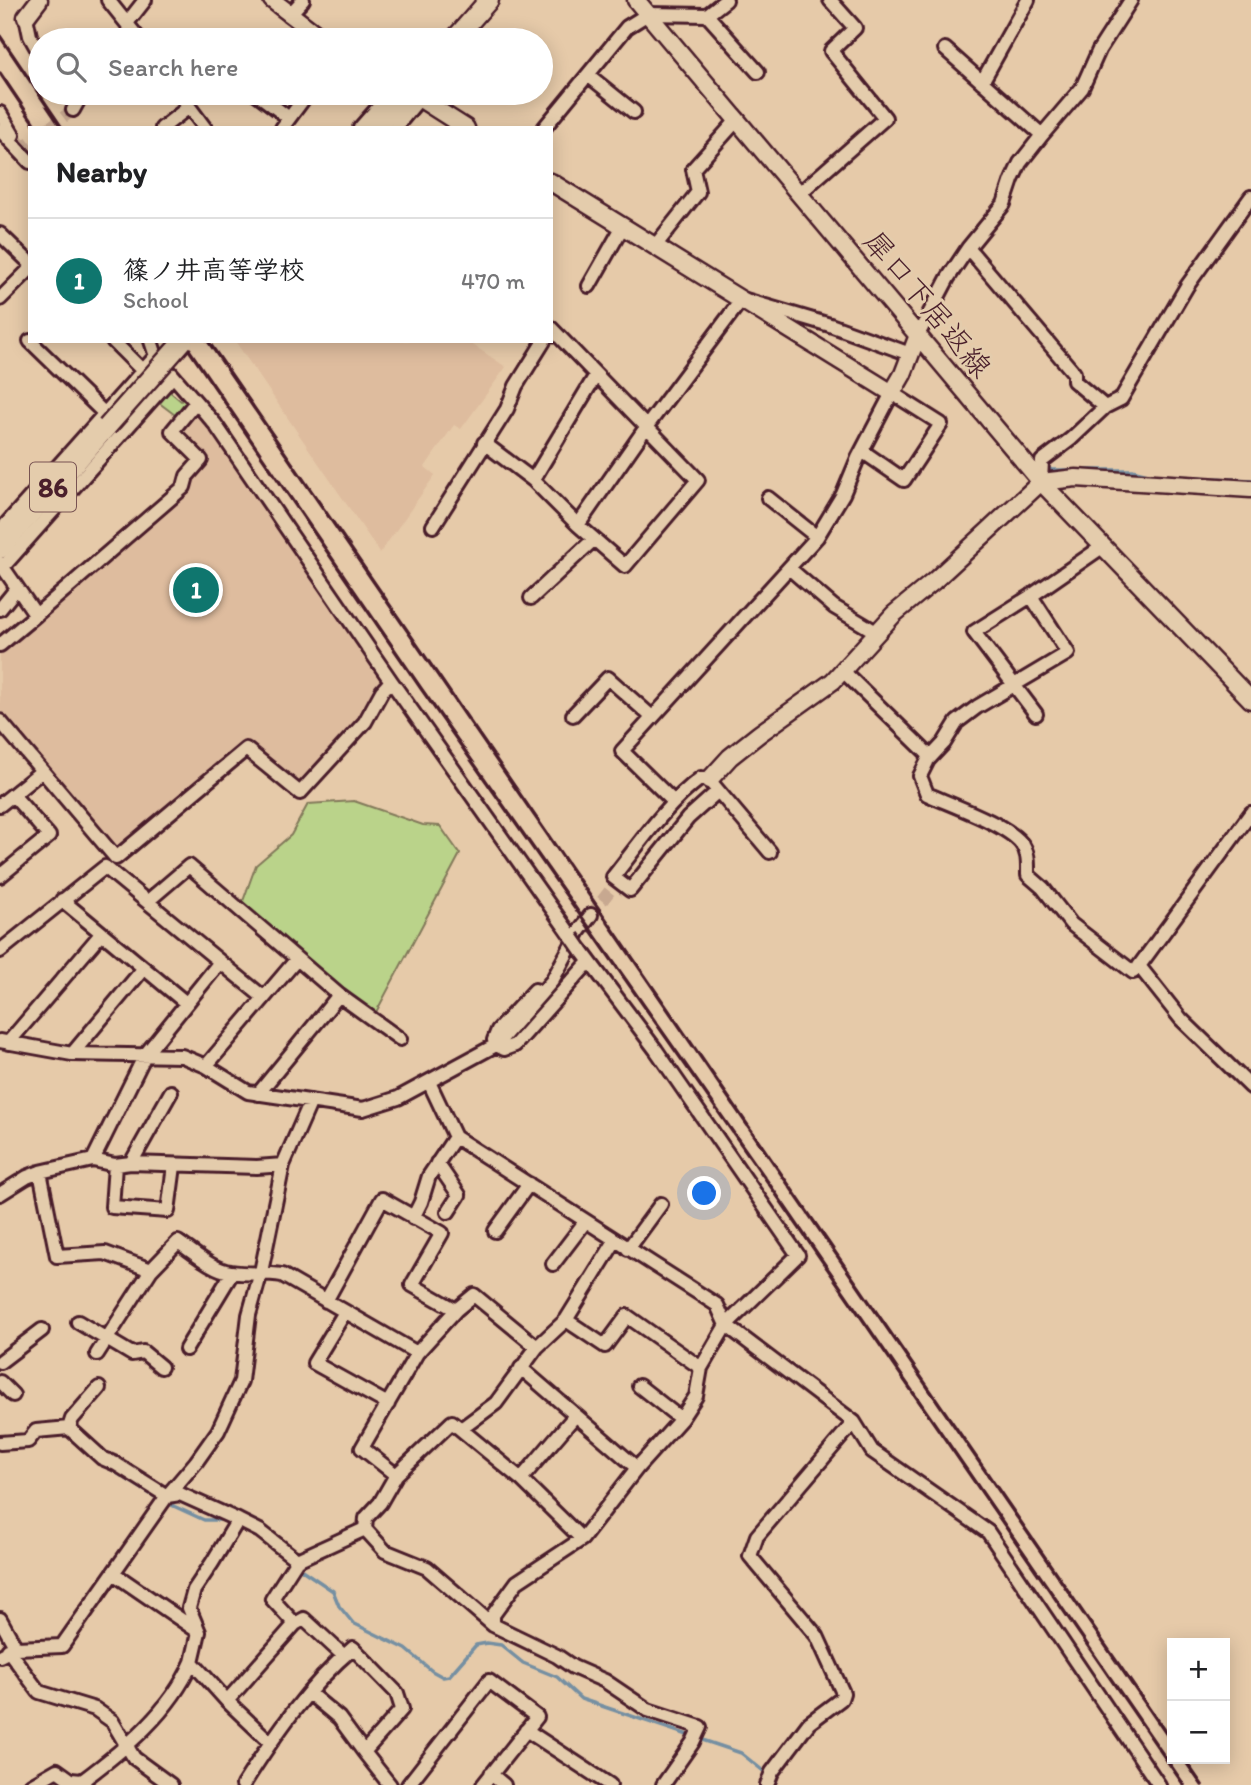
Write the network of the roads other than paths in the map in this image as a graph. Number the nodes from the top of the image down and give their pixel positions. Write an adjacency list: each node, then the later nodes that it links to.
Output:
1 (39, 0): 15 (street)
2 (108, 0): 16 (street)
3 (145, 0): 16 (street)
4 (272, 0): 13 (street)
5 (303, 0): 13 (street)
6 (489, 0): 19 (main road)
7 (636, 0): 12 (street, 犀口下居返線)
8 (726, 0): 14 (street)
9 (830, 0): 52 (street)
10 (1028, 0): 26 (street)
11 (1131, 0): 49 (street)
12 (648, 14): 14 (street); 25 (street); 38 (street, 犀口下居返線)
13 (289, 15): 18 (street)
14 (707, 15): 23 (street)
15 (26, 17): 20 (street)
16 (127, 23): 17 (street)
17 (131, 28)
18 (307, 28)
19 (464, 28)
20 (28, 31)
21 (945, 49): 26 (street)
22 (759, 54): 23 (street)
23 (746, 59): 24 (street)
24 (758, 72)
25 (588, 75): 36 (street); 46 (street)
26 (982, 82): 49 (street)
27 (76, 105): 35 (street)
28 (268, 105): 39 (street)
29 (299, 105): 39 (street)
30 (380, 105): 42 (street)
31 (402, 105): 43 (main road)
32 (408, 105): 44 (street)
33 (429, 105): 45 (street)
34 (189, 107): 40 (street); 41 (street)
35 (73, 110)
36 (634, 112)
37 (0, 113): 48 (street)
38 (738, 120): 52 (street, 犀口下居返線); 56 (street)
39 (286, 123)
40 (165, 126)
41 (203, 126)
42 (362, 126)
43 (378, 126)
44 (396, 126)
45 (464, 126)
46 (546, 126)
47 (0, 130): 50 (street)
48 (13, 135)
49 (1042, 135): 57 (street)
50 (28, 160)
51 (553, 183): 54 (street)
52 (800, 193): 64 (street, 犀口下居返線)
53 (1251, 197): 77 (street)
54 (623, 226): 56 (street); 60 (street)
55 (0, 234): 58 (street)
56 (655, 246): 62 (street)
57 (968, 248): 64 (street); 77 (street)
58 (28, 262)
59 (28, 264): 61 (street)
60 (589, 286)
61 (0, 299)
62 (742, 299): 70 (street); 75 (street); 79 (street)
63 (553, 330): 73 (street)
64 (918, 335): 70 (street); 83 (street, 犀口下居返線)
65 (32, 343): 78 (street)
66 (115, 343): 72 (street)
67 (152, 343): 71 (street)
68 (181, 343): 78 (main road, 86, bridge)
69 (543, 343): 80 (street)
70 (910, 354): 75 (street)
71 (156, 356): 72 (street); 74 (street)
72 (143, 371): 78 (street)
73 (597, 375): 79 (street); 82 (street)
74 (173, 376): 76 (street); 93 (street)
75 (892, 393): 81 (street); 81 (street)
76 (196, 402): 99 (street); 103 (street)
77 (1105, 407): 83 (street)
78 (106, 420): 88 (street); 92 (main road, 86)
79 (647, 426): 86 (street); 90 (street)
80 (484, 443): 82 (street); 87 (street)
81 (862, 451): 89 (street)
82 (533, 480): 86 (street)
83 (1041, 482): 84 (street); 91 (street, 犀口下居返線); 100 (street)
84 (1251, 489)
85 (768, 498): 89 (street)
86 (578, 525): 90 (street)
87 (433, 526)
88 (0, 531)
89 (817, 537): 94 (street)
90 (593, 540): 97 (street)
91 (1102, 547): 96 (street); 105 (street, 犀口下居返線)
92 (0, 548)
93 (1, 565): 95 (street)
94 (790, 569): 100 (street); 108 (street)
95 (17, 588): 98 (street); 99 (street)
96 (1031, 596): 104 (street); 104 (street)
97 (531, 598)
98 (0, 609)
99 (36, 615): 101 (street)
100 (876, 632): 102 (street)
101 (0, 645)
102 (843, 671): 110 (street); 112 (street)
103 (391, 681): 111 (street); 124 (street)
104 (1015, 685): 106 (street); 110 (street)
105 (1251, 700)
106 (1036, 714)
107 (573, 715): 108 (street)
108 (652, 717): 114 (street)
109 (0, 721): 111 (street)
110 (931, 757): 130 (street)
111 (42, 771): 113 (street)
112 (713, 785): 114 (street); 114 (street); 117 (street); 118 (street)
113 (13, 794): 115 (street); 119 (street)
114 (674, 802)
115 (0, 805)
116 (1251, 813): 141 (street)
117 (771, 852)
118 (622, 875)
119 (0, 876)
120 (62, 900): 121 (street); 123 (street); 125 (street)
121 (148, 901): 126 (street); 127 (street)
122 (591, 915): 136 (street)
123 (101, 933): 129 (street); 135 (street)
124 (571, 935): 128 (street, bridge); 136 (street)
125 (0, 951)
126 (297, 959): 131 (street); 132 (street)
127 (220, 962): 132 (street); 133 (street)
128 (589, 962): 136 (street); 171 (street)
129 (144, 968): 133 (street); 137 (street)
130 (1132, 972)
131 (339, 995): 134 (street); 143 (street)
132 (263, 997): 139 (street)
133 (186, 1003): 138 (street)
134 (400, 1039)
135 (4, 1042): 137 (street)
136 (496, 1045): 140 (street)
137 (72, 1054): 138 (street)
138 (145, 1055): 139 (street); 146 (street)
139 (206, 1066): 143 (street)
140 (429, 1082): 144 (street); 145 (street)
141 (1251, 1087)
142 (171, 1092): 147 (street)
143 (258, 1094): 144 (street)
144 (311, 1101): 150 (street)
145 (455, 1137): 148 (street); 153 (street)
146 (93, 1160): 149 (street); 152 (street)
147 (131, 1163): 149 (street); 151 (street)
148 (437, 1163): 156 (street); 157 (street)
149 (115, 1165): 151 (street)
150 (283, 1165): 151 (street); 164 (street)
151 (174, 1166)
152 (40, 1172): 154 (street); 163 (street)
153 (529, 1184): 158 (street); 159 (street)
154 (0, 1194)
155 (661, 1204): 161 (street)
156 (448, 1212)
157 (413, 1217): 166 (street); 167 (street)
158 (585, 1222): 160 (street); 162 (street)
159 (495, 1231)
160 (615, 1241): 161 (street); 169 (street)
161 (628, 1249): 171 (street)
162 (553, 1264)
163 (151, 1270): 165 (street); 173 (street)
164 (261, 1272): 165 (street); 166 (street); 196 (street)
165 (232, 1273): 175 (street)
166 (326, 1301): 168 (street)
167 (456, 1310): 174 (street); 176 (street)
168 (345, 1312): 176 (street); 186 (street)
169 (566, 1320): 174 (street); 181 (street)
170 (78, 1322): 173 (street)
171 (726, 1325): 181 (street); 189 (street)
172 (42, 1330): 178 (street)
173 (107, 1339): 177 (street); 179 (street)
174 (537, 1347): 180 (street)
175 (186, 1349)
176 (416, 1353): 186 (street)
177 (97, 1354)
178 (0, 1362)
179 (161, 1367)
180 (521, 1368): 187 (street); 191 (street)
181 (701, 1368): 188 (street)
182 (0, 1382): 185 (street)
183 (639, 1385): 188 (street)
184 (99, 1388): 190 (street)
185 (13, 1395)
186 (388, 1404): 194 (street)
187 (574, 1416): 193 (street); 195 (street)
188 (681, 1419): 193 (street)
189 (854, 1422): 216 (street); 226 (street)
190 (69, 1428): 192 (street); 196 (street)
191 (461, 1429): 194 (street); 195 (street)
192 (0, 1443)
193 (636, 1468): 199 (street)
194 (396, 1475): 198 (street)
195 (521, 1479): 199 (street)
196 (164, 1500): 197 (street); 201 (street)
197 (236, 1523): 200 (street); 205 (street)
198 (365, 1529): 200 (street); 204 (street)
199 (582, 1539): 204 (street)
200 (298, 1560): 203 (street)
201 (113, 1573): 205 (street); 206 (street)
202 (0, 1619): 206 (street)
203 (295, 1624): 207 (street); 210 (street)
204 (493, 1625): 225 (street)
205 (199, 1632): 208 (street)
206 (8, 1651): 213 (street)
207 (344, 1656): 209 (street); 214 (street)
208 (192, 1662): 210 (street); 213 (street)
209 (309, 1693): 212 (street); 214 (street)
210 (227, 1701): 212 (street)
211 (526, 1730): 215 (street); 222 (street); 224 (street)
212 (270, 1742): 220 (street)
213 (125, 1747): 217 (street); 219 (street)
214 (364, 1752): 221 (street)
215 (487, 1780): 223 (street)
216 (769, 1780)
217 (83, 1783): 218 (street)
218 (31, 1785)
219 (171, 1785)
220 (243, 1785)
221 (390, 1785)
222 (408, 1785)
223 (504, 1785)
224 (610, 1785)
225 (663, 1785)
226 (1159, 1785)

